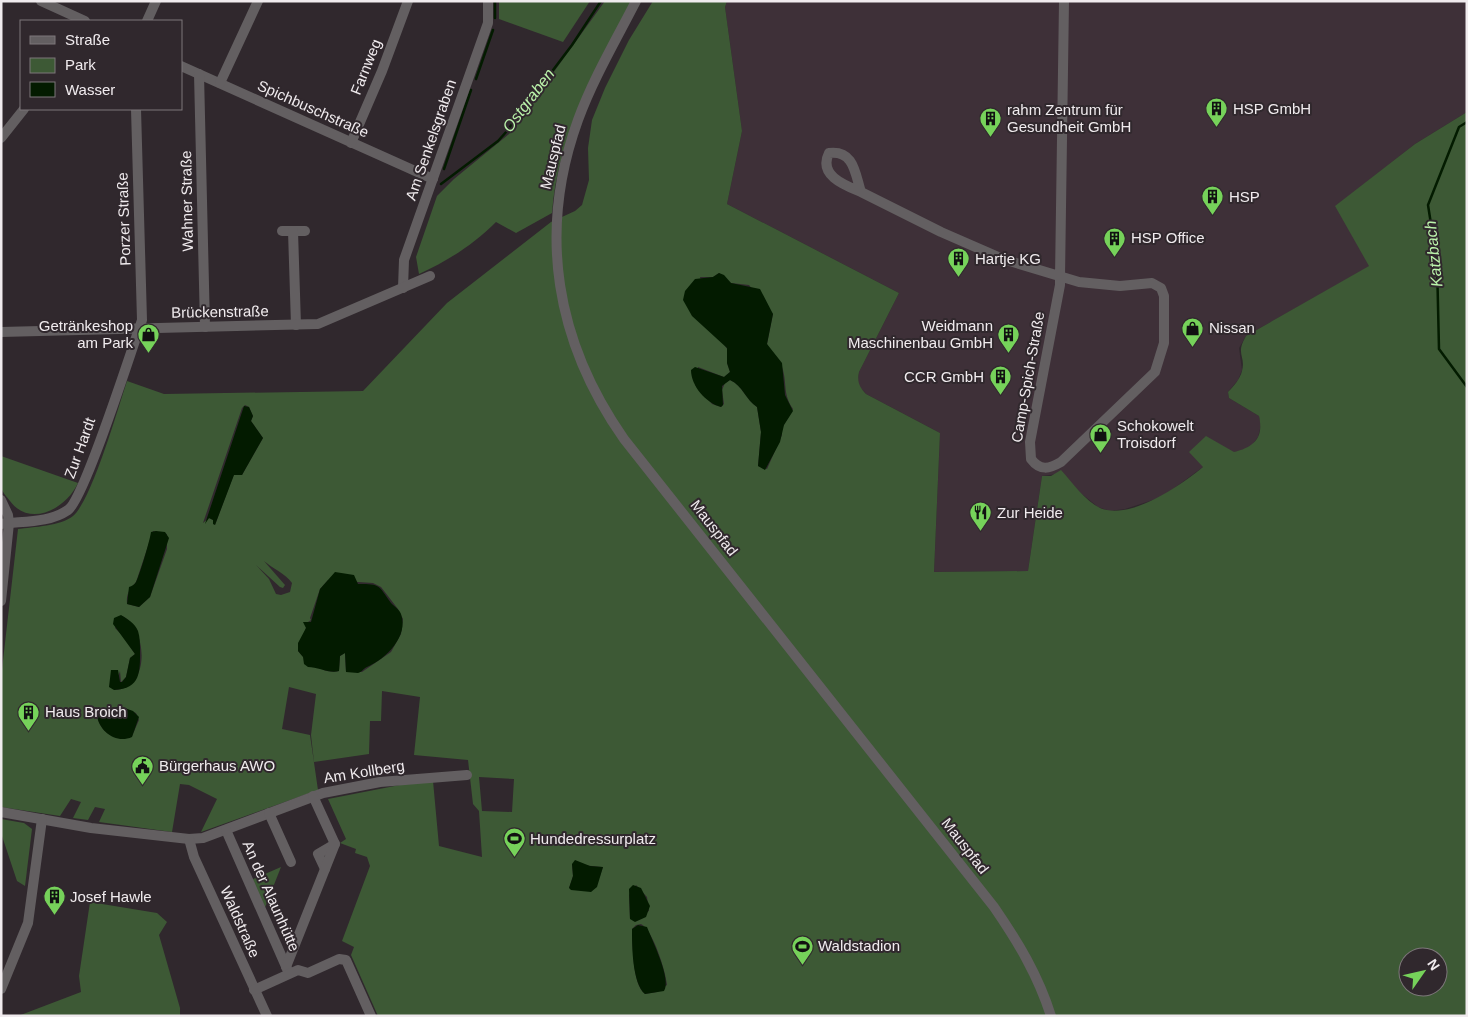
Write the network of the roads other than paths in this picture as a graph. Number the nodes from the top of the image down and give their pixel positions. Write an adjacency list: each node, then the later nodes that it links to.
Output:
1 (41, 1): 8 (street)
2 (156, 1): 9 (street)
3 (258, 1): 12 (street)
4 (408, 1): 16 (street, Farnweg)
5 (488, 1): 17 (street, Am Senkelsgraben)
6 (636, 1): 46 (street, Mauspfad)
7 (1064, 1): 23 (street, Camp-Spich-Straße)
8 (74, 19)
9 (147, 20)
10 (182, 66): 11 (street, Spichbuschstraße)
11 (199, 74): 12 (street, Spichbuschstraße); 27 (street, Wahner Straße)
12 (220, 83): 16 (street, Spichbuschstraße)
13 (23, 110): 15 (street)
14 (136, 110): 26 (street, Porzer Straße)
15 (1, 138)
16 (350, 143): 17 (street, Spichbuschstraße)
17 (433, 179): 24 (street, Am Senkelsgraben)
18 (861, 192): 23 (street, Camp-Spich-Straße)
19 (282, 231): 20 (street)
20 (293, 231): 21 (street); 25 (street)
21 (305, 231)
22 (430, 276): 24 (street, Brückenstraße)
23 (1060, 277): 23 (street, Camp-Spich-Straße)
24 (403, 288): 25 (street, Brückenstraße)
25 (296, 326): 27 (street, Brückenstraße)
26 (139, 328): 27 (street, Brückenstraße); 28 (street, Brückenstraße); 30 (street, Zur Hardt)
27 (206, 328)
28 (1, 332)
29 (1, 500): 30 (street)
30 (5, 524): 31 (street)
31 (1, 601)
32 (467, 775): 33 (street, Am Kollberg)
33 (313, 796): 35 (street, Am Kollberg); 40 (street)
34 (1, 812): 36 (street)
35 (269, 813): 37 (street, Am Kollberg); 39 (street)
36 (42, 820): 38 (street); 41 (street)
37 (226, 830): 38 (street, Am Kollberg); 40 (street, An der Alaunhütte)
38 (189, 839): 43 (street, Waldstraße)
39 (291, 862)
40 (288, 970): 43 (street); 45 (street)
41 (5, 972): 42 (street)
42 (1, 989)
43 (254, 990): 44 (street, Waldstraße)
44 (267, 1016)
45 (371, 1016)
46 (1051, 1016)

